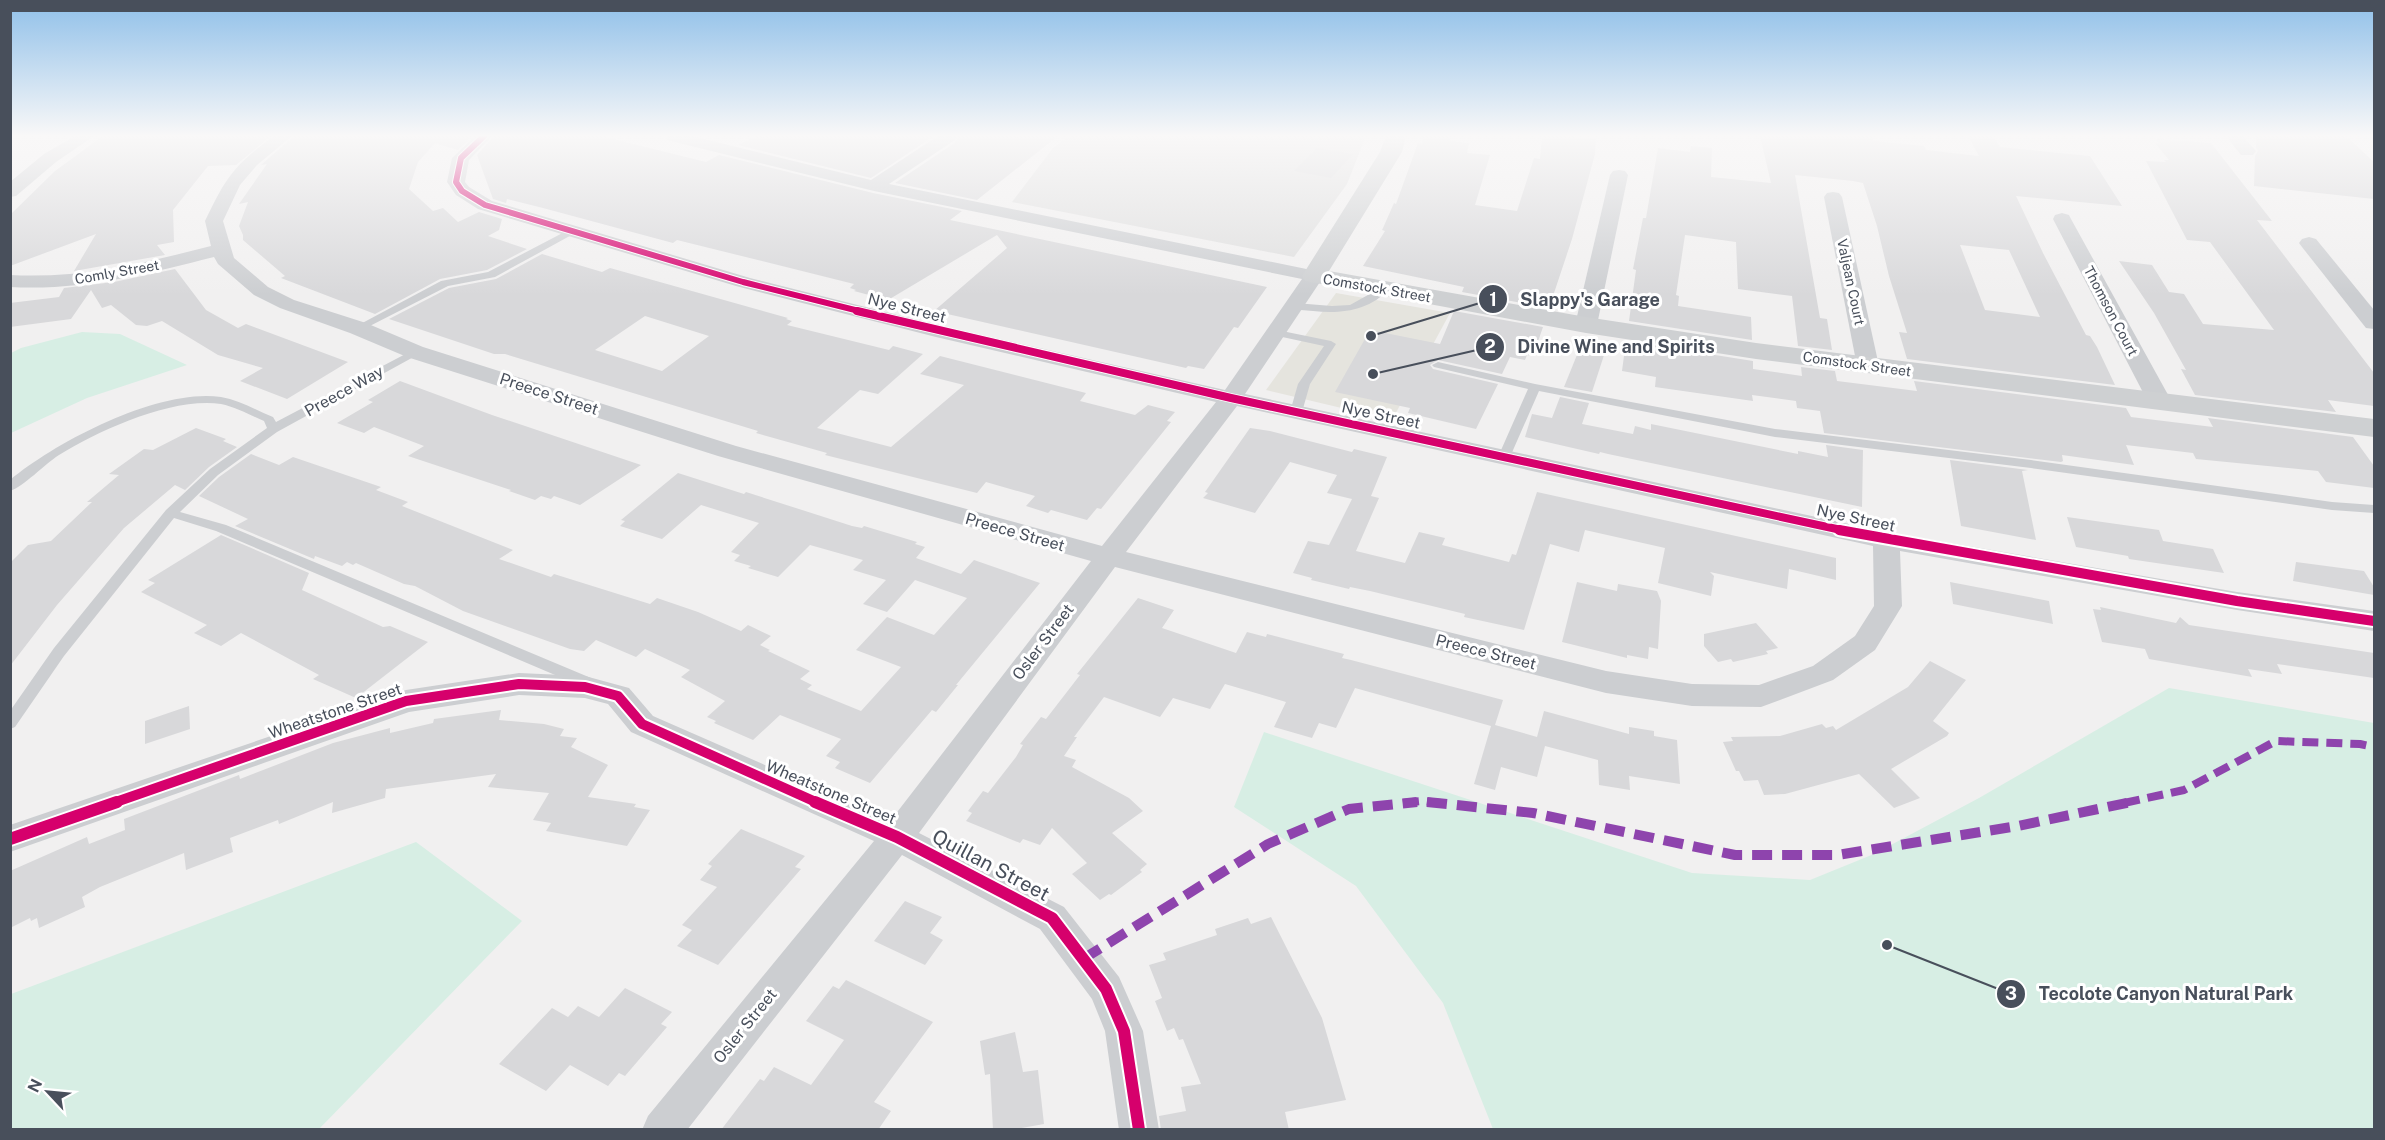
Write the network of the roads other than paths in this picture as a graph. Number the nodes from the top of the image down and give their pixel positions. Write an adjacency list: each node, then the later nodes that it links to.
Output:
1 (229, 189): 10 (street, Preece Street)
2 (461, 189): 8 (street, Nye Street)
3 (890, 189): 11 (street, Comstock Street)
4 (1368, 189): 11 (street, Osler Street)
5 (1616, 189): 16 (street)
6 (1833, 197): 21 (street, Valjean Court)
7 (2062, 219): 24 (street, Thomson Court)
8 (574, 230): 17 (lane); 23 (street, Nye Street)
9 (2309, 243): 15 (street)
10 (221, 249): 12 (street, Comly Street); 17 (street, Preece Street)
11 (1314, 276): 13 (street, Comstock Street); 14 (street, Osler Street)
12 (10, 281)
13 (1384, 289): 14 (lane); 16 (street, Comstock Street)
14 (1295, 306): 18 (street, Osler Street)
15 (2374, 323)
16 (1586, 325): 21 (street, Comstock Street)
17 (358, 328): 19 (street, Preece Street)
18 (1277, 333): 23 (street, Osler Street); 25 (lane)
19 (415, 352): 27 (lane, Preece Way); 33 (street, Preece Street)
20 (1438, 365): 22 (lane)
21 (1868, 366): 24 (street, Comstock Street)
22 (1535, 387): 28 (lane); 30 (lane)
23 (1231, 398): 25 (street, Nye Street); 33 (street, Osler Street)
24 (2160, 402): 26 (street, Comstock Street)
25 (1296, 412): 28 (street, Nye Street)
26 (2374, 428)
27 (273, 429): 29 (lane); 31 (lane, Preece Way)
28 (1504, 457): 32 (street, Nye Street)
29 (10, 487)
30 (2374, 509)
31 (171, 513): 35 (lane); 36 (lane, Preece Way)
32 (1886, 540): 33 (street, Preece Street); 34 (street, Nye Street)
33 (1108, 557): 37 (street, Osler Street)
34 (2374, 621)
35 (618, 696): 37 (street, Wheatstone Street); 38 (street, Wheatstone Street)
36 (10, 723)
37 (897, 837): 39 (street, Osler Street); 40 (street, Quillan Street)
38 (10, 839)
39 (662, 1130)
40 (1139, 1130)

